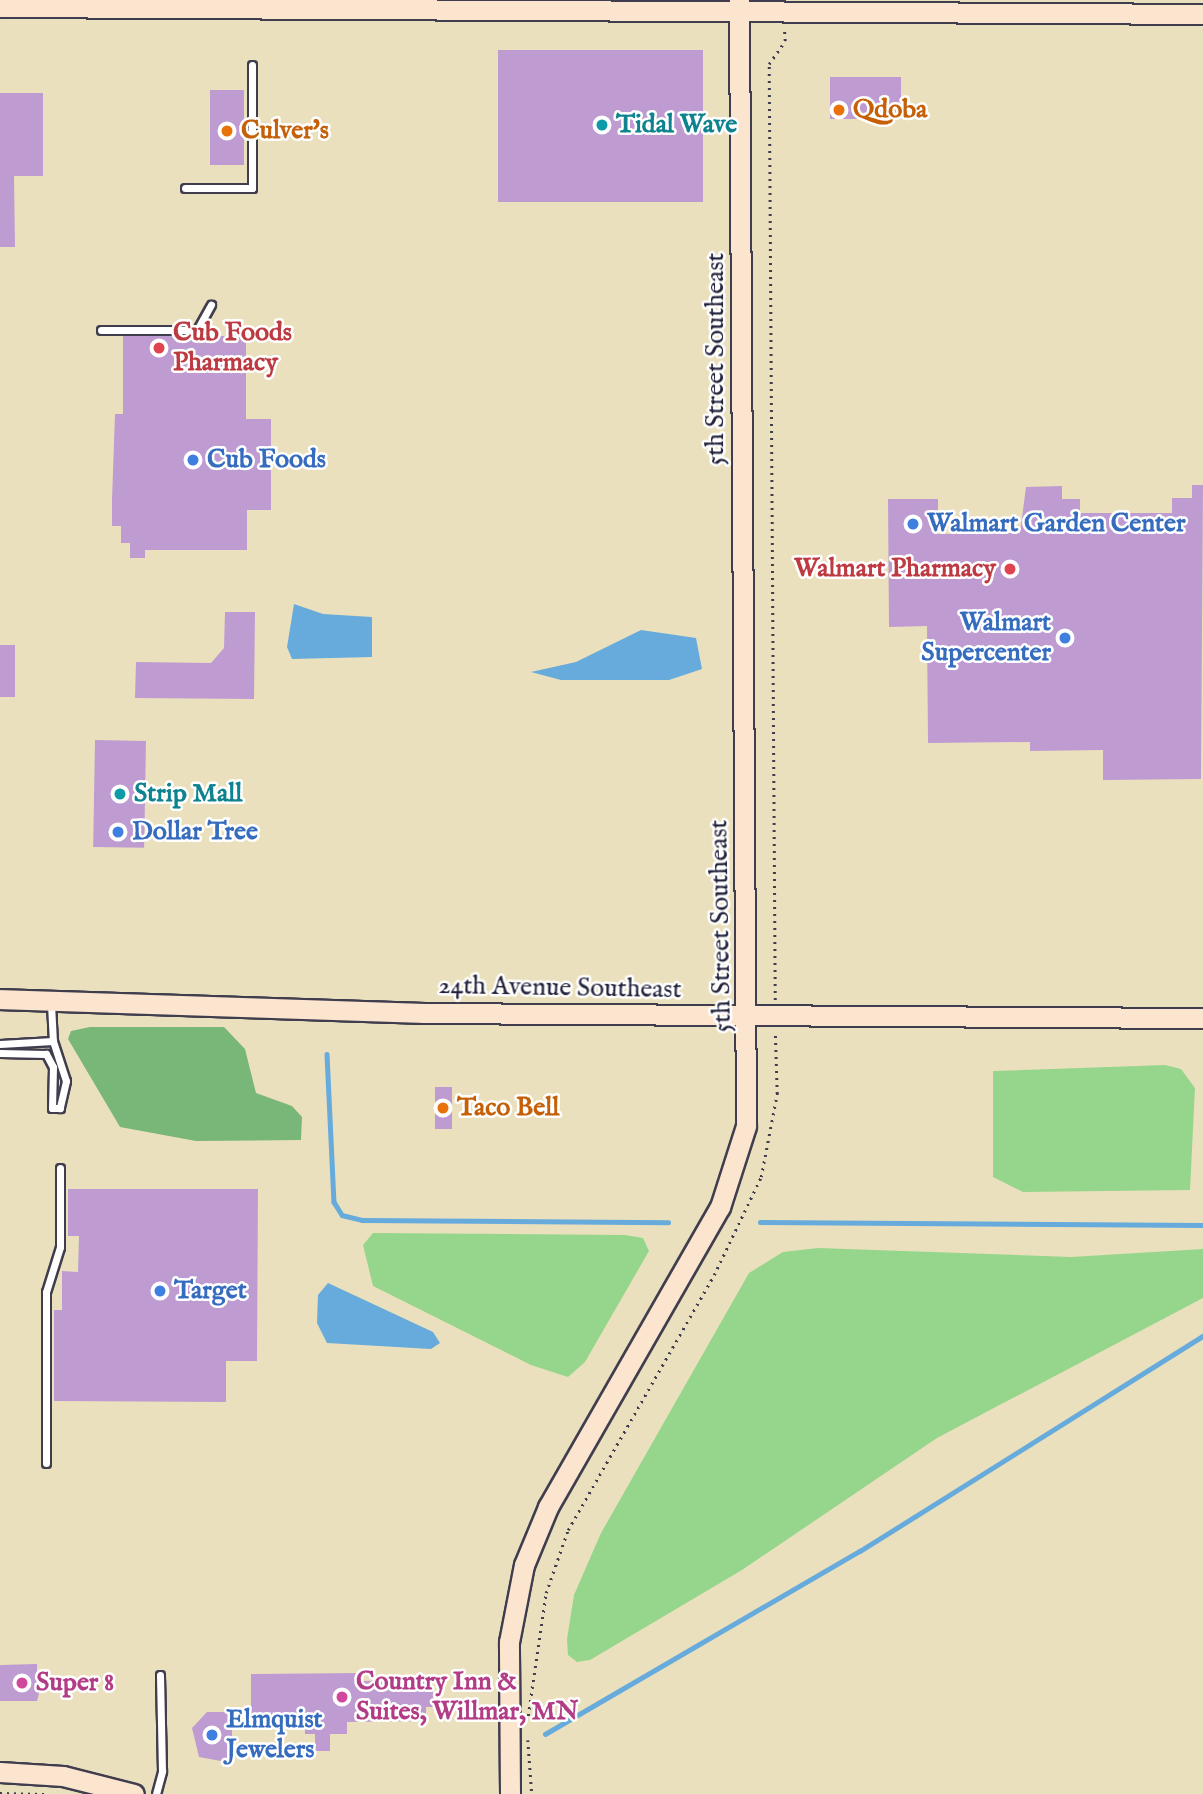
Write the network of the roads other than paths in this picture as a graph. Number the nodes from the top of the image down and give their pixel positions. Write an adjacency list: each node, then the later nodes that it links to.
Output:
1 (0, 6): 2 (street)
2 (739, 6): 3 (street); 10 (street, 5th Street Southeast)
3 (1203, 14)
4 (252, 65): 5 (lane)
5 (185, 188)
6 (211, 305): 7 (lane)
7 (101, 330)
8 (0, 999): 9 (street, 24th Avenue Southeast)
9 (51, 999): 10 (street, 24th Avenue Southeast); 12 (lane)
10 (748, 1016): 11 (street, 24th Avenue Southeast); 23 (street, 5th Street Southeast)
11 (1203, 1018)
12 (53, 1041): 13 (lane); 16 (lane)
13 (0, 1044)
14 (0, 1053): 15 (lane)
15 (53, 1079): 16 (lane); 16 (lane)
16 (66, 1081)
17 (60, 1168): 18 (lane)
18 (46, 1464)
19 (160, 1675): 22 (lane)
20 (0, 1772): 21 (street)
21 (134, 1794)
22 (156, 1794)
23 (510, 1794)

